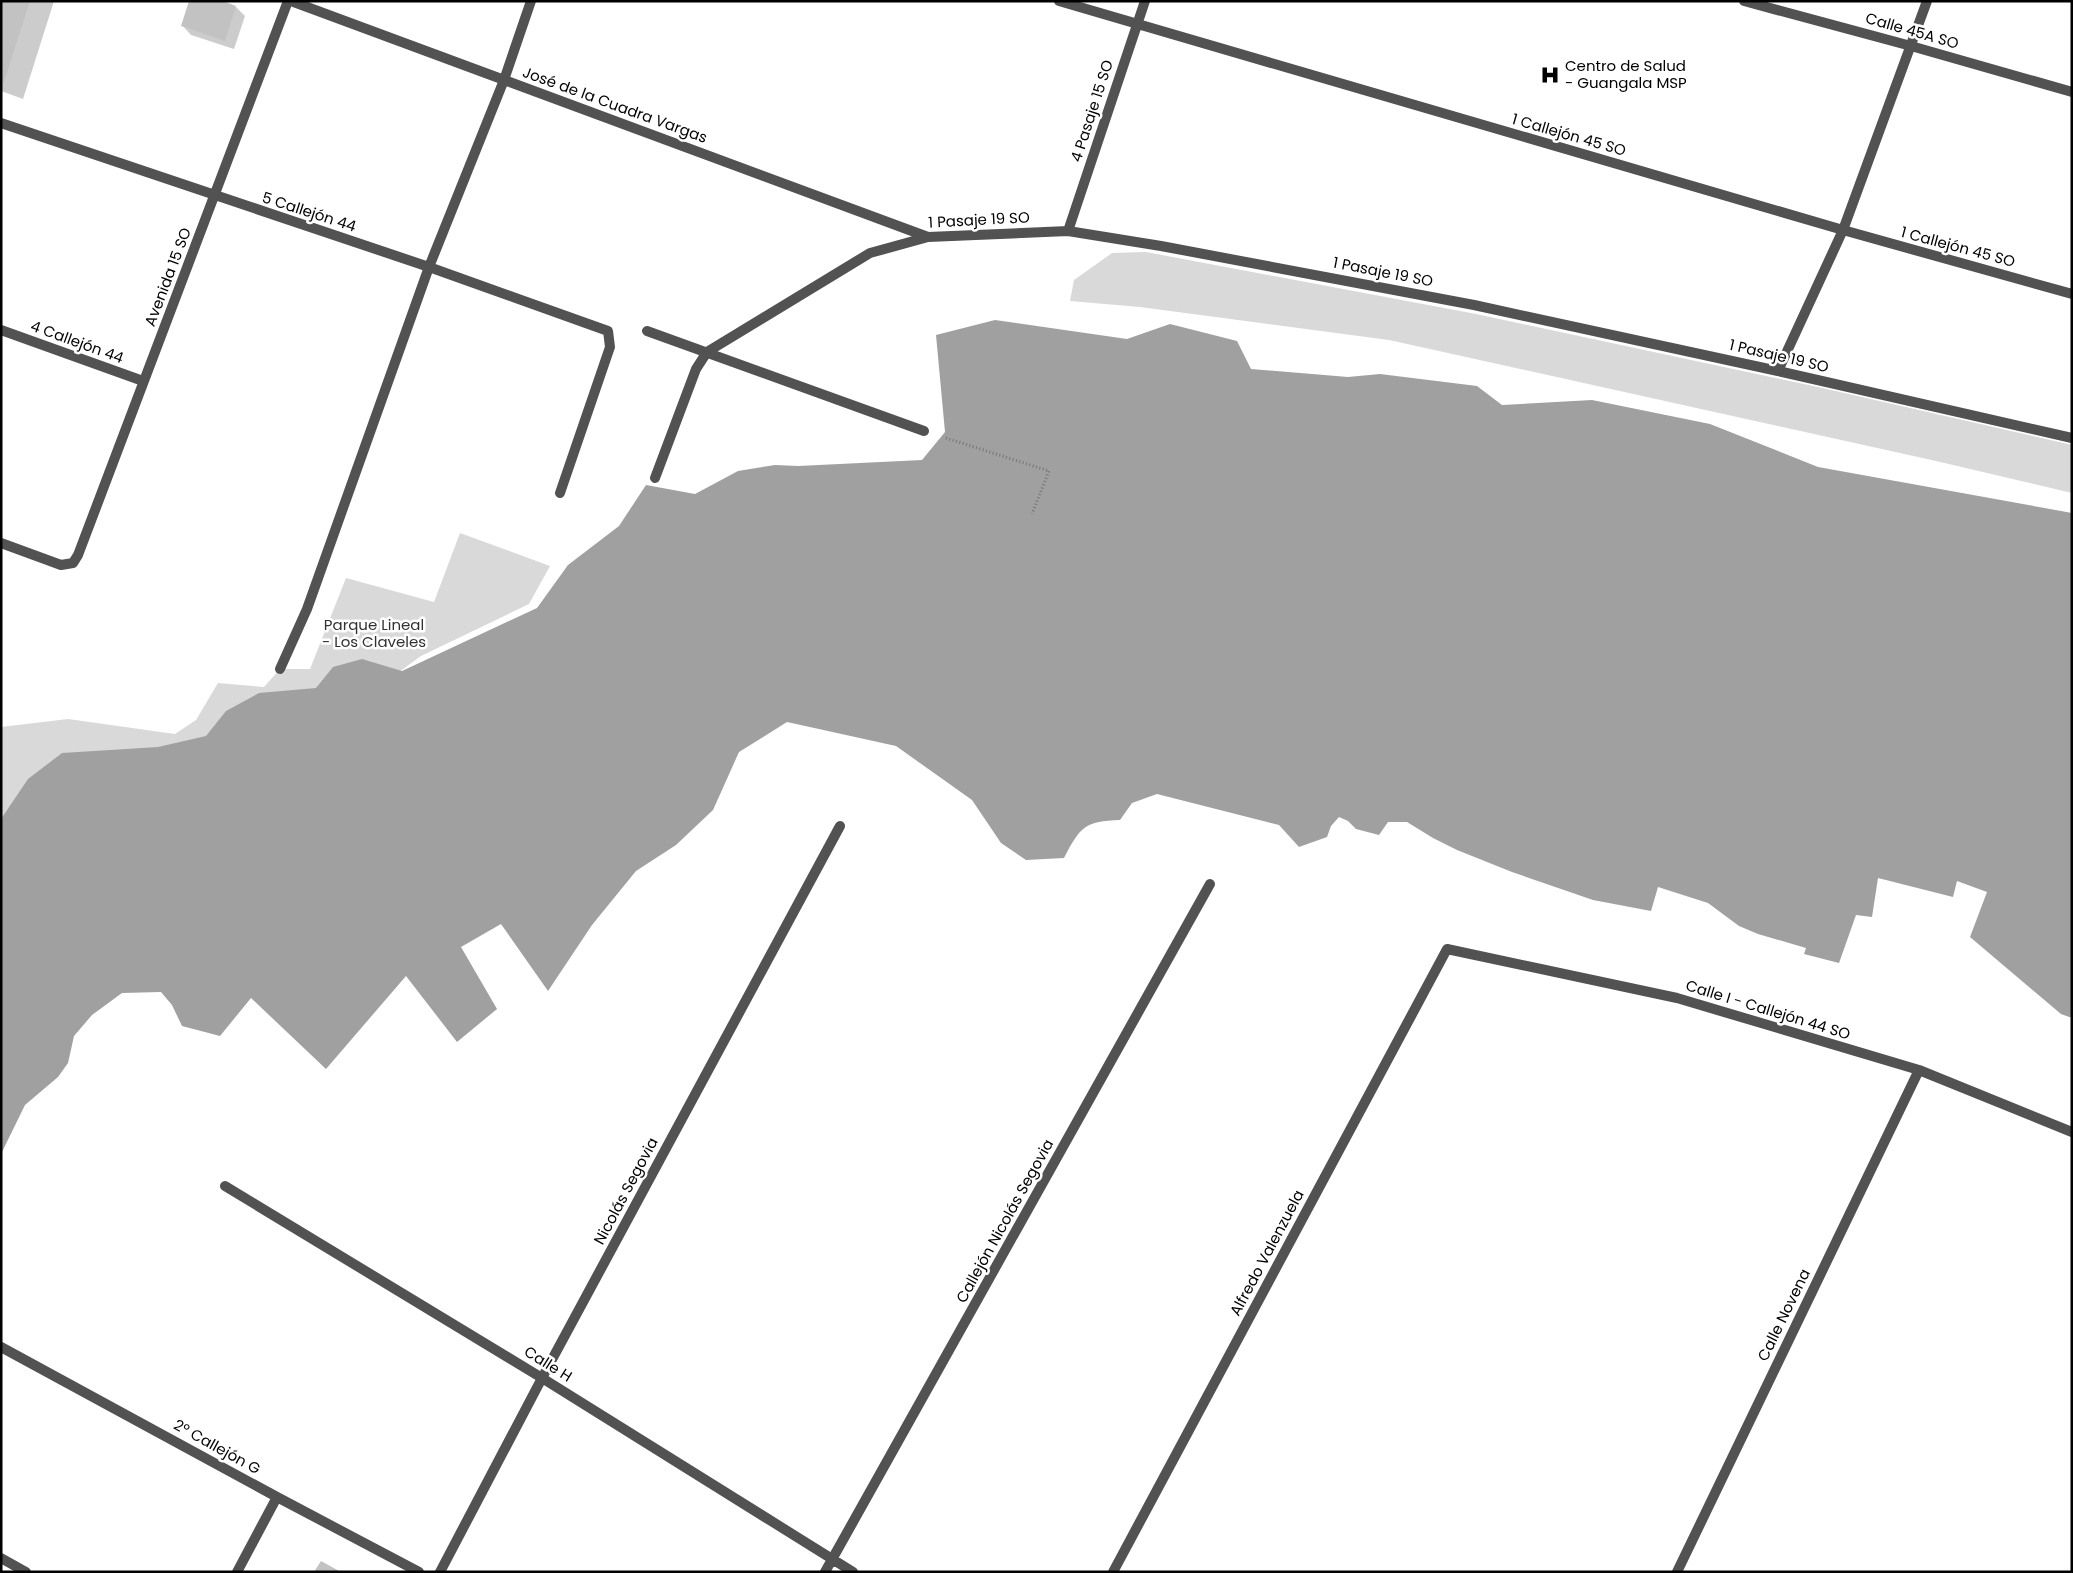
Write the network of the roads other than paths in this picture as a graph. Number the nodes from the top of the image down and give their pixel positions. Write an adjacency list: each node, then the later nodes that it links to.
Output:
1 (289, 1): 9 (street, José de la Cuadra Vargas); 12 (street, Avenida 15 SO)
2 (531, 1): 9 (street)
3 (1059, 1): 7 (street, 1 Callejón 45 SO)
4 (1145, 1): 7 (street, 4 Pasaje 15 SO)
5 (1744, 1): 8 (street, Calle 45A SO)
6 (1926, 1): 8 (street)
7 (1137, 24): 13 (street, 1 Callejón 45 SO); 14 (street, 4 Pasaje 15 SO)
8 (1911, 46): 10 (street, Calle 45A SO); 13 (street)
9 (504, 80): 15 (street, José de la Cuadra Vargas); 16 (street)
10 (2072, 92)
11 (1, 122): 12 (street, 5 Callejón 44)
12 (215, 196): 16 (street, 5 Callejón 44); 22 (street, Avenida 15 SO)
13 (1843, 230): 17 (street, 1 Callejón 45 SO); 21 (street)
14 (1068, 231): 15 (street, 1 Pasaje 19 SO); 21 (street, 1 Pasaje 19 SO)
15 (928, 237): 20 (street, 1 Pasaje 19 SO)
16 (430, 268): 26 (street, 5 Callejón 44); 28 (street)
17 (2072, 294)
18 (1, 330): 22 (street, 4 Callejón 44)
19 (647, 331): 20 (street)
20 (707, 352): 23 (street); 25 (street)
21 (1778, 371): 24 (street, 1 Pasaje 19 SO)
22 (143, 381): 27 (street, Avenida 15 SO)
23 (924, 431)
24 (2072, 438)
25 (655, 478)
26 (560, 493)
27 (1, 543)
28 (280, 669)
29 (840, 826): 36 (street, Nicolás Segovia)
30 (1210, 884): 39 (street, Callejón Nicolás Segovia)
31 (1447, 949): 32 (street, Calle I - Callejón 44 SO); 46 (street, Alfredo Valenzuela)
32 (1919, 1070): 33 (street, Calle I - Callejón 44 SO); 47 (street, Calle Novena)
33 (2072, 1132)
34 (225, 1186): 36 (street, Calle H)
35 (1, 1346): 37 (street, 2º Callejón G)
36 (542, 1378): 39 (street, Calle H); 43 (street, Nicolás Segovia)
37 (277, 1497): 41 (street); 42 (street, 2º Callejón G)
38 (1, 1558): 40 (street)
39 (833, 1559): 44 (street, Callejón Nicolás Segovia); 45 (street, Calle H)
40 (26, 1572)
41 (237, 1572)
42 (419, 1572)
43 (440, 1572)
44 (825, 1572)
45 (853, 1572)
46 (1113, 1572)
47 (1677, 1572)

